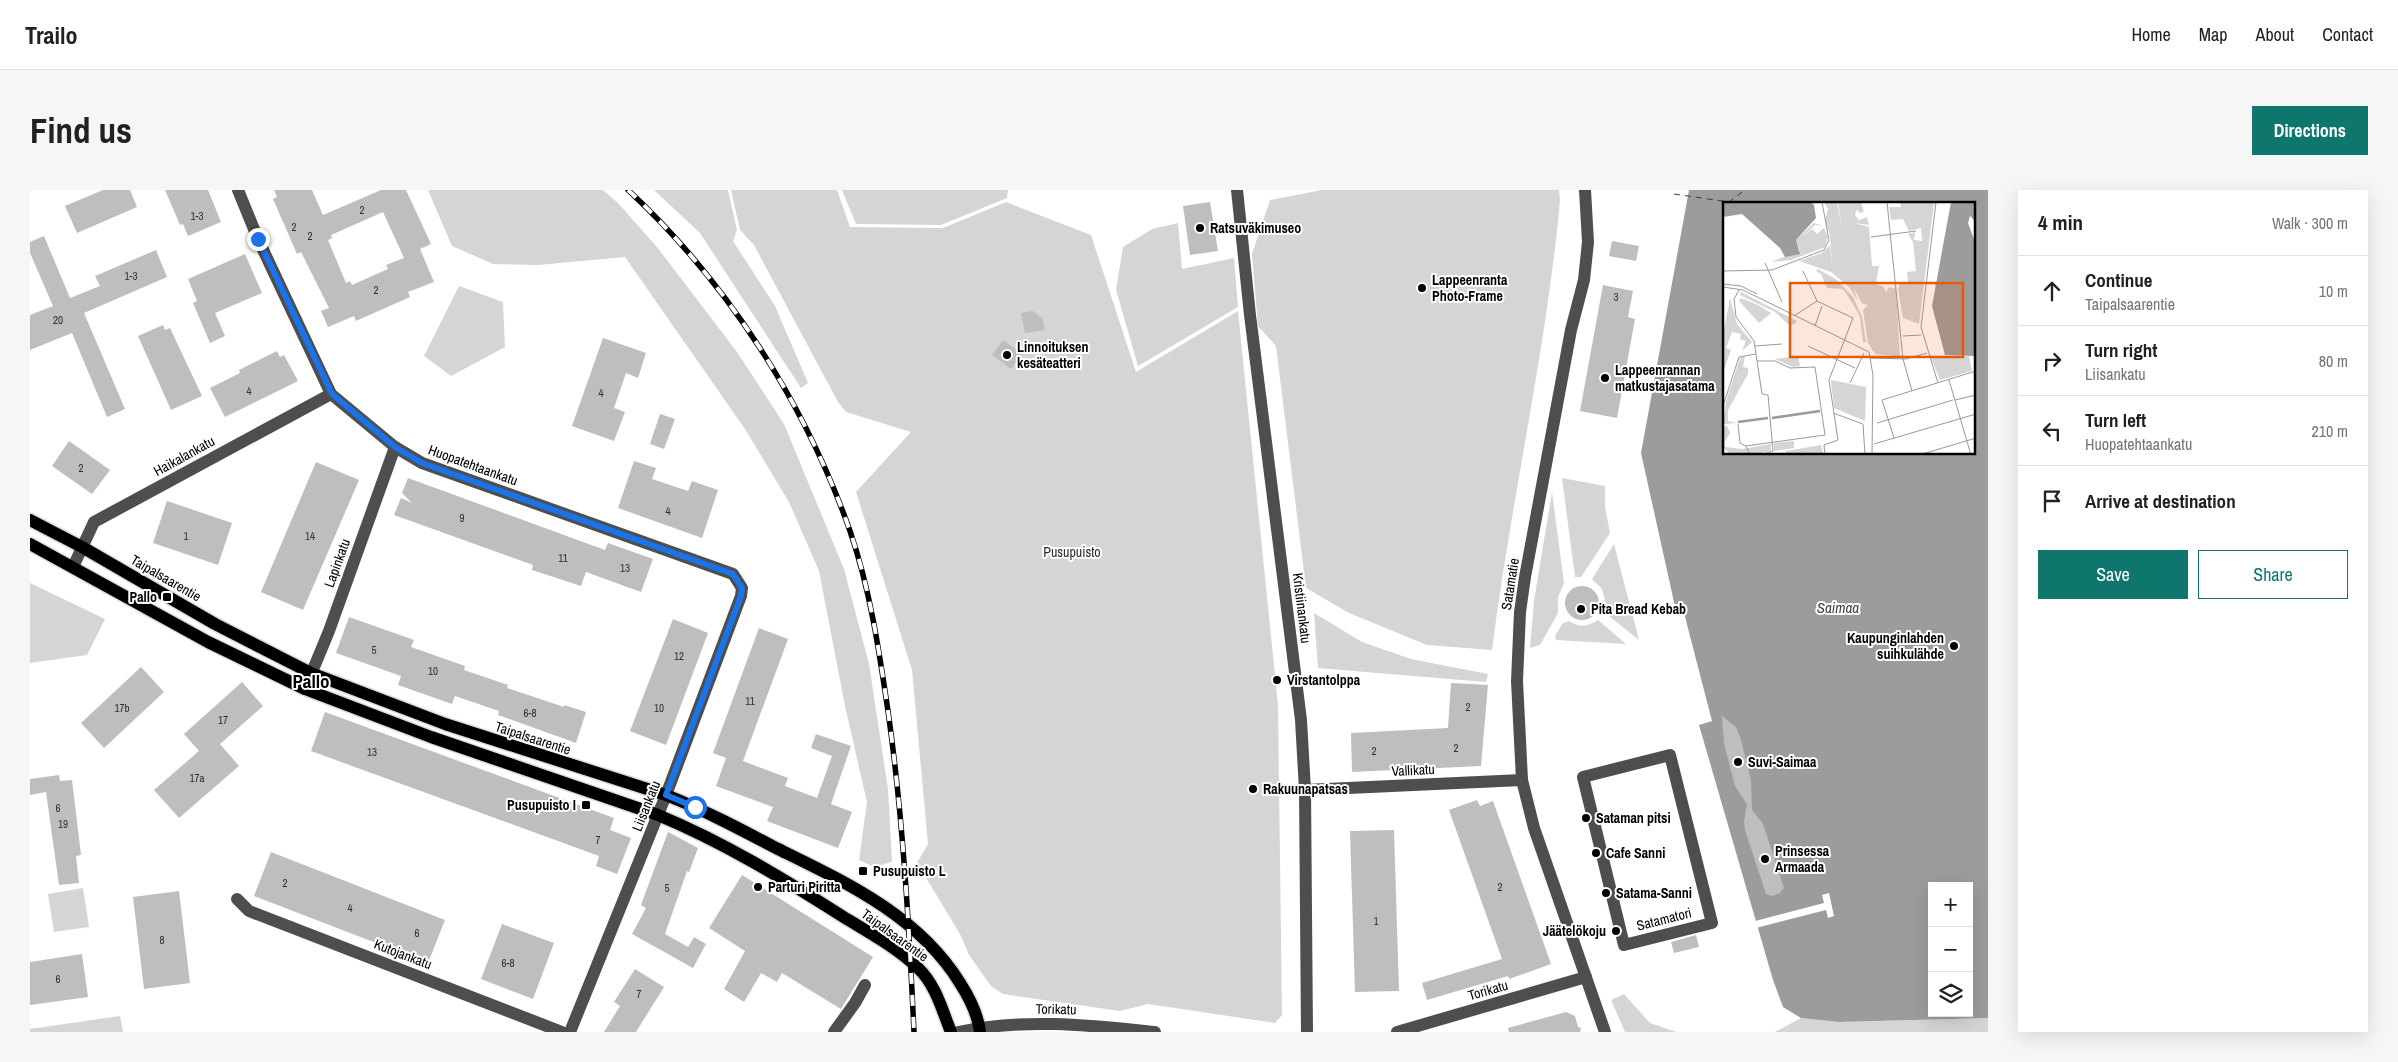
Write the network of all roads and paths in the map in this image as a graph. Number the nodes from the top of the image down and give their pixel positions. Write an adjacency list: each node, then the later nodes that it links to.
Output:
1 (238, 190): 4 (street, Huopatehtaankatu)
2 (1237, 190): 15 (street, Kristiinankatu)
3 (1585, 190): 14 (street, Satamatie)
4 (332, 394): 5 (street, Huopatehtaankatu); 8 (street, Haikalankatu)
5 (395, 447): 10 (street, Huopatehtaankatu); 11 (street, Lapinkatu)
6 (30, 520): 8 (main road, Taipalsaarentie)
7 (30, 544): 9 (main road, Taipalsaarentie)
8 (82, 547): 9 (street, Haikalankatu); 11 (main road, Taipalsaarentie)
9 (73, 567): 12 (main road, Taipalsaarentie)
10 (742, 588): 16 (street, Liisankatu)
11 (311, 673): 12 (street, Lapinkatu); 16 (main road, Taipalsaarentie)
12 (305, 689): 17 (main road, Taipalsaarentie)
13 (1670, 755): 13 (street, Satamatori)
14 (1522, 780): 15 (street, Vallikatu); 19 (street, Satamatie)
15 (1305, 790): 28 (street, Kristiinankatu)
16 (666, 795): 17 (street, Liisankatu); 21 (main road, Taipalsaarentie)
17 (658, 815): 23 (street, Liisankatu); 25 (main road, Taipalsaarentie)
18 (237, 899): 22 (street, Kutojankatu)
19 (1586, 977): 29 (street, Torikatu); 30 (street, Satamatie)
20 (865, 985): 24 (street)
21 (979, 1030): 26 (street, Torikatu); 27 (street, Torikatu)
22 (562, 1032)
23 (570, 1032)
24 (834, 1032)
25 (950, 1032)
26 (958, 1032)
27 (1155, 1032)
28 (1307, 1032)
29 (1397, 1032)
30 (1605, 1032)

